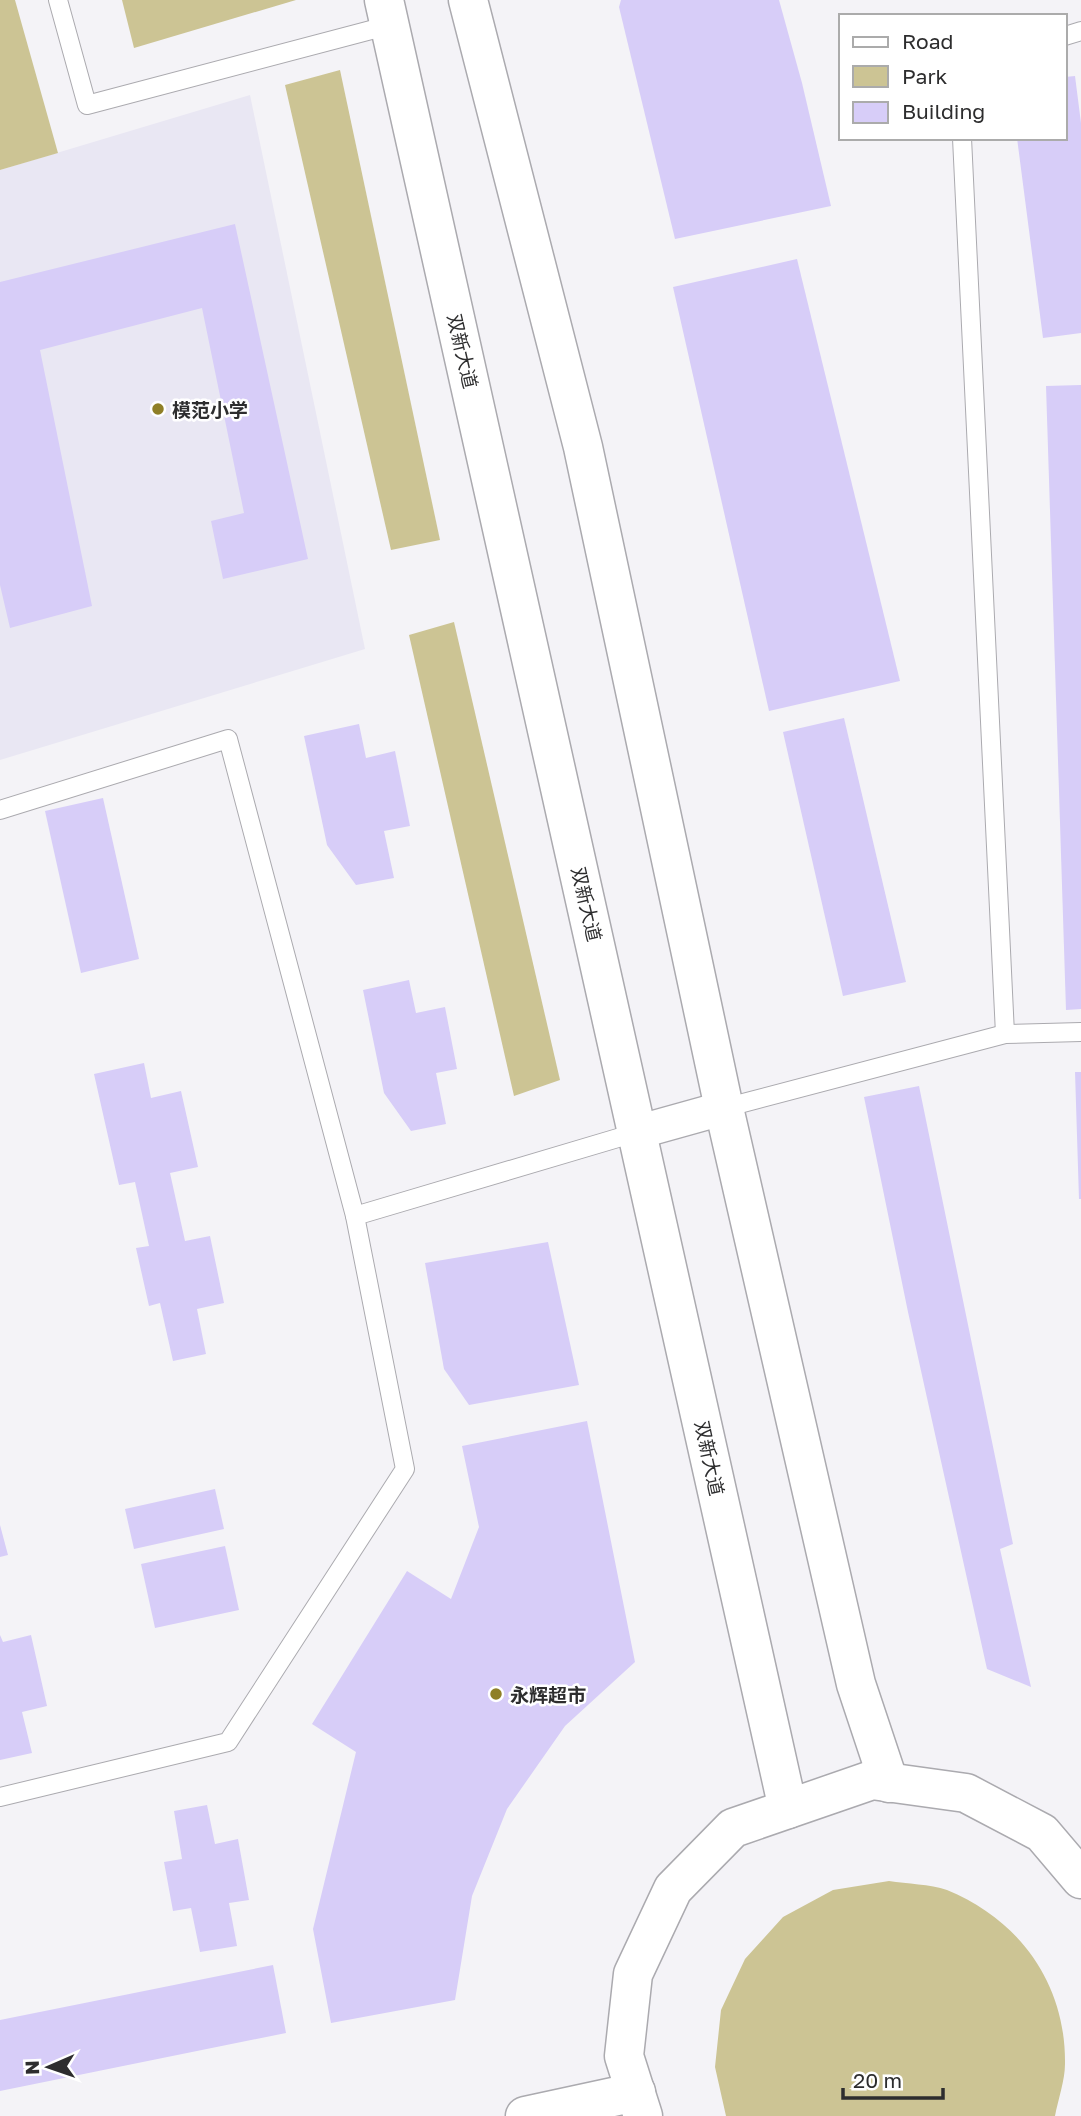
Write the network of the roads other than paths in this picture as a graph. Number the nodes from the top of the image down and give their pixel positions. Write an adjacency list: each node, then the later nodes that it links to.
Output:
1 (58, 0): 3 (lane)
2 (468, 0): 8 (main road)
3 (387, 12): 9 (main road, 双新大道)
4 (962, 140): 7 (lane)
5 (0, 810): 10 (lane)
6 (1081, 1032): 7 (lane)
7 (1005, 1034): 8 (lane)
8 (724, 1108): 9 (street); 11 (main road)
9 (638, 1132): 10 (lane); 13 (main road, 双新大道)
10 (355, 1216): 12 (lane)
11 (888, 1783): 13 (main road); 14 (main road)
12 (0, 1797)
13 (788, 1809): 15 (main road)
14 (1081, 1880)
15 (639, 2104): 16 (main road)
16 (525, 2116)

